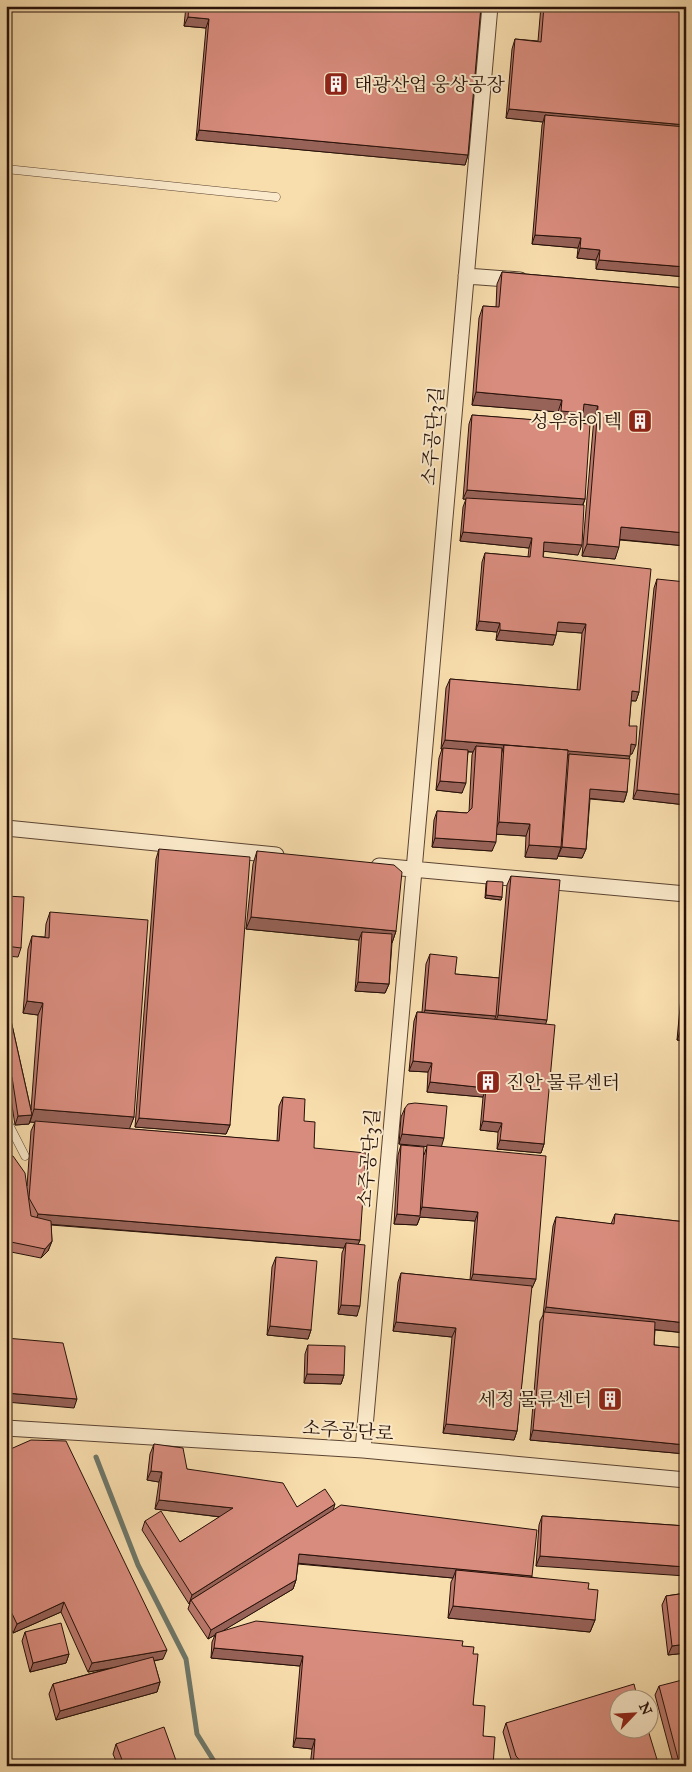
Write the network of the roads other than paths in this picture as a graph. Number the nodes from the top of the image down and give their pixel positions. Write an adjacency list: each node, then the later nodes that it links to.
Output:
1 (490, 6): 4 (street, 소주공단3길)
2 (6, 169): 3 (lane)
3 (276, 197)
4 (466, 276): 5 (street); 9 (street, 소주공단3길)
5 (533, 281)
6 (6, 828): 7 (street)
7 (294, 857)
8 (364, 864): 9 (street)
9 (414, 870): 10 (street); 14 (street, 소주공단3길)
10 (686, 894)
11 (6, 1119): 12 (lane)
12 (25, 1156)
13 (6, 1428): 14 (street, 소주공단로)
14 (363, 1450): 15 (street, 소주공단로)
15 (686, 1480)

